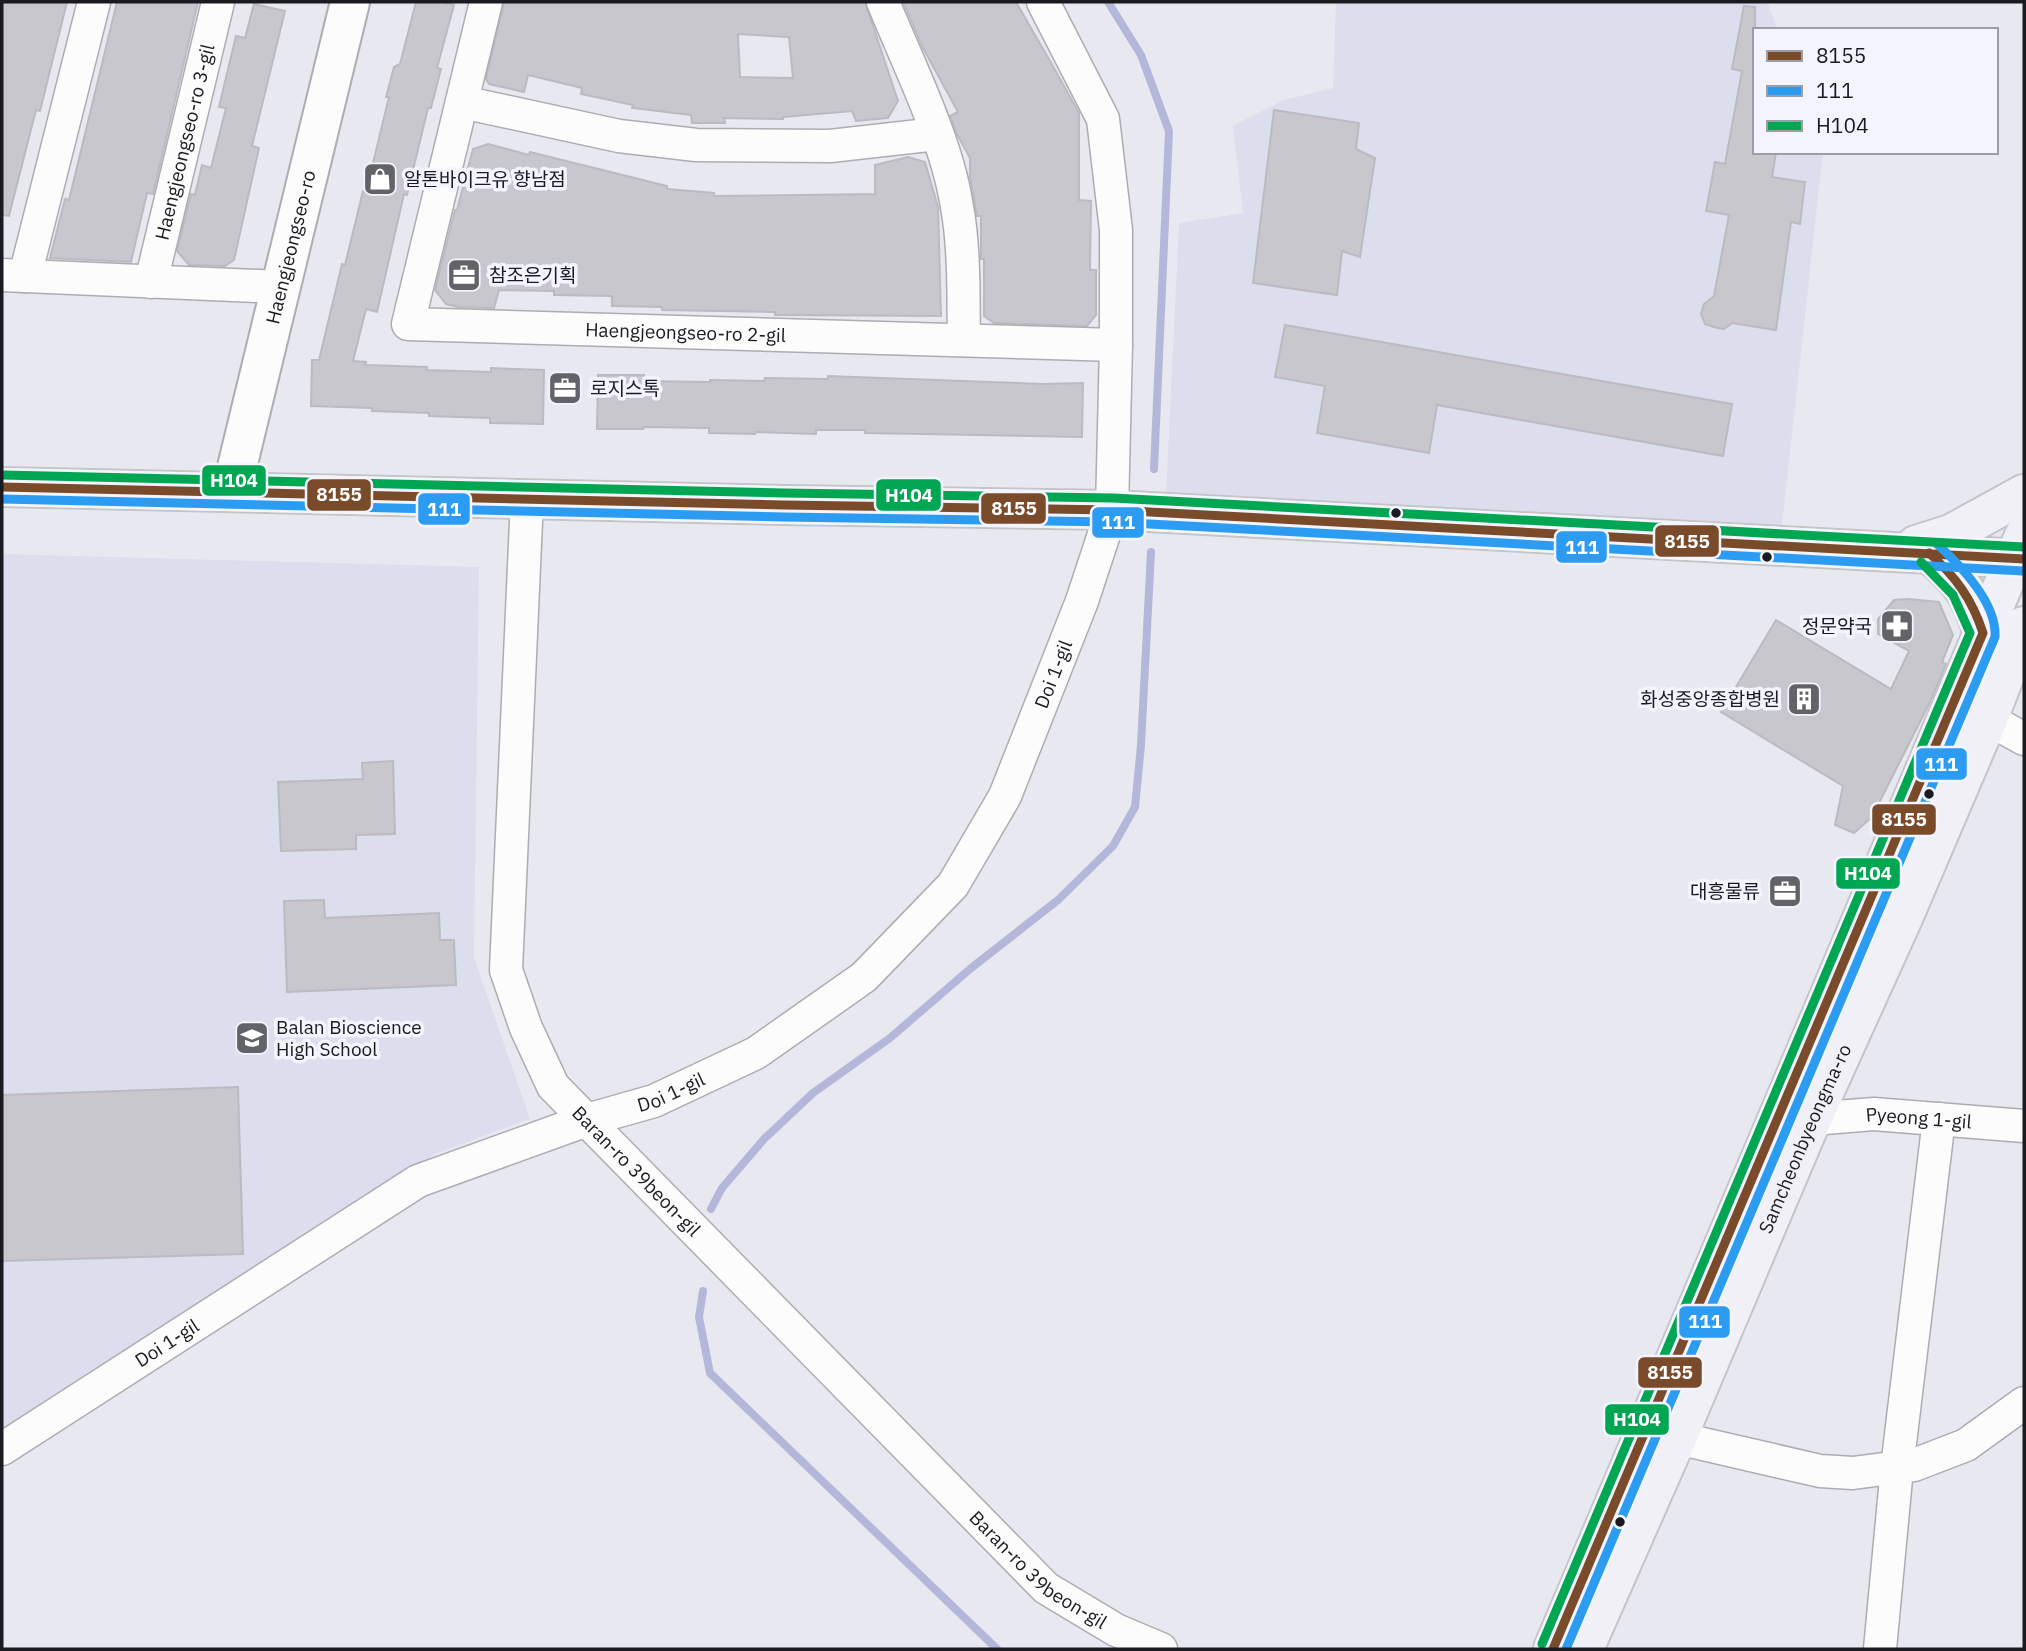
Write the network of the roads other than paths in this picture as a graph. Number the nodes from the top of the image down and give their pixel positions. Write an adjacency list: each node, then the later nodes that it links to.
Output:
1 (94, 2): 9 (street)
2 (218, 2): 10 (street, Haengjeongseo-ro 3-gil)
3 (350, 2): 11 (street, Haengjeongseo-ro)
4 (486, 2): 7 (street)
5 (883, 2): 8 (street)
6 (1043, 2): 13 (street)
7 (462, 102): 8 (street); 12 (street, Haengjeongseo-ro 2-gil)
8 (937, 134): 12 (street)
9 (14, 276): 10 (street)
10 (151, 282): 11 (street)
11 (281, 287): 15 (street, Haengjeongseo-ro)
12 (964, 340): 13 (street, Haengjeongseo-ro 2-gil)
13 (1116, 345): 18 (street)
14 (2, 487): 15 (main road)
15 (231, 492): 17 (main road)
16 (2024, 494): 20 (main road)
17 (527, 499): 18 (main road); 27 (street, Baran-ro 39beon-gil)
18 (1112, 510): 20 (main road); 27 (street, Doi 1-gil)
19 (2021, 550): 20 (main road); 22 (main road, Samcheonbyeongma-ro)
20 (1913, 552): 22 (main road)
21 (2024, 626): 23 (main road, Samcheonbyeongma-ro)
22 (1983, 633): 34 (main road, Samcheonbyeongma-ro)
23 (1988, 719): 24 (street); 25 (main road, Samcheonbyeongma-ro)
24 (2024, 738)
25 (1812, 1119): 26 (street, Pyeong 1-gil); 30 (main road, Samcheonbyeongma-ro)
26 (1939, 1119): 28 (street, Pyeong 1-gil); 32 (street)
27 (587, 1120): 31 (street, Doi 1-gil); 33 (street, Baran-ro 39beon-gil)
28 (2024, 1126)
29 (2024, 1403): 32 (street)
30 (1677, 1438): 32 (street); 35 (main road, Samcheonbyeongma-ro)
31 (2, 1449)
32 (1897, 1468): 36 (street)
33 (1161, 1649)
34 (1553, 1649)
35 (1584, 1649)
36 (1880, 1649)

